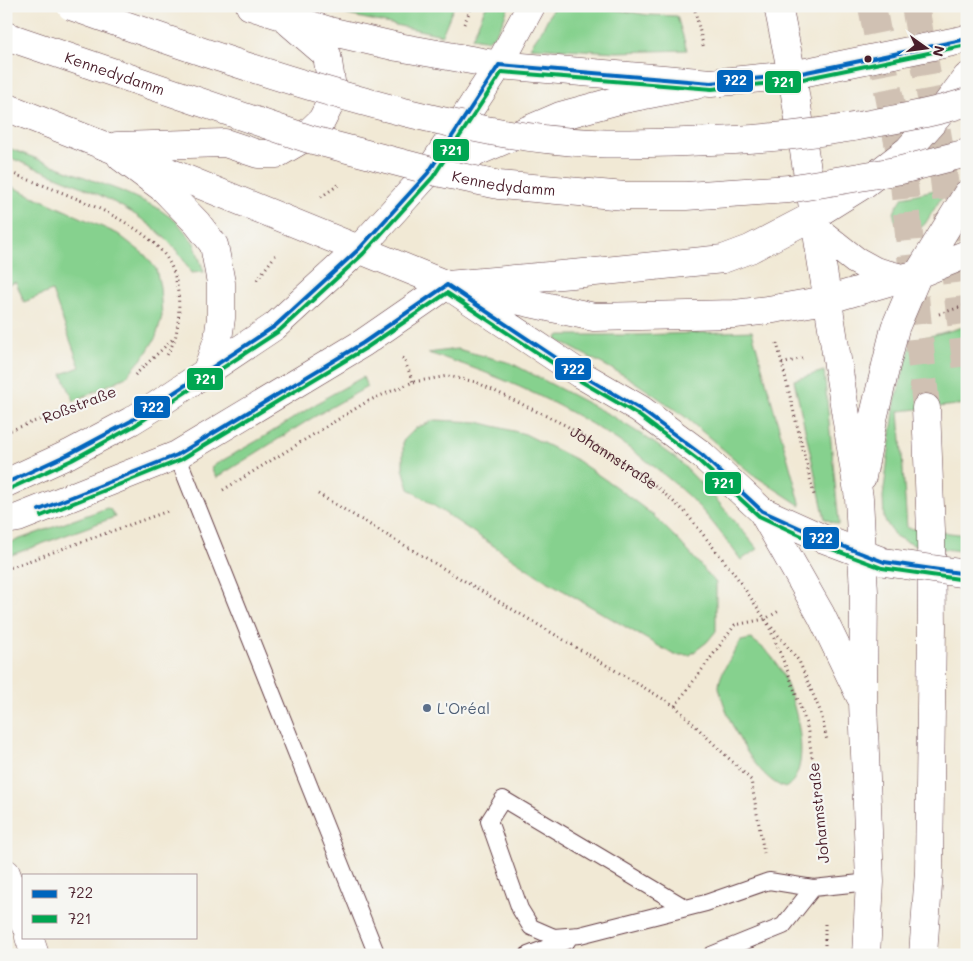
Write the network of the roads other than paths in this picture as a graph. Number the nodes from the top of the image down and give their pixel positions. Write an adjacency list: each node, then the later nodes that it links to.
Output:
1 (71, 6): 12 (main road, bridge)
2 (250, 6): 5 (main road)
3 (530, 6): 8 (main road)
4 (778, 6): 9 (main road)
5 (282, 16): 8 (main road); 14 (main road)
6 (6, 36): 15 (main road, Kennedydamm, bridge)
7 (967, 39): 9 (main road)
8 (499, 65): 11 (main road); 16 (main road)
9 (792, 75): 11 (main road); 18 (main road)
10 (967, 76): 18 (main road)
11 (711, 83): 16 (main road)
12 (967, 102)
13 (6, 107): 14 (main road)
14 (106, 146): 19 (main road); 24 (main road)
15 (967, 153)
16 (428, 173): 19 (main road)
17 (967, 194): 21 (main road)
18 (816, 223): 21 (main road); 22 (main road); 23 (main road)
19 (359, 249): 22 (main road); 24 (main road)
20 (967, 254): 21 (main road)
21 (910, 276): 23 (main road); 28 (main road)
22 (447, 285): 23 (main road); 26 (main road); 29 (main road)
23 (826, 300): 28 (main road)
24 (206, 373): 27 (main road)
25 (926, 408): 46 (main road)
26 (177, 455): 30 (main road); 42 (lane)
27 (6, 482)
28 (858, 498): 31 (main road)
29 (762, 510): 31 (main road); 33 (main road)
30 (6, 520)
31 (873, 558): 32 (main road, bridge); 33 (main road)
32 (967, 574)
33 (863, 702): 35 (main road)
34 (6, 873): 38 (main road)
35 (870, 882): 36 (lane); 45 (main road)
36 (819, 887): 37 (lane); 44 (lane)
37 (686, 908): 39 (lane); 39 (lane)
38 (22, 917)
39 (580, 935): 43 (lane)
40 (29, 938): 41 (main road)
41 (35, 955)
42 (377, 955)
43 (528, 955)
44 (711, 955)
45 (866, 955)
46 (922, 955)

